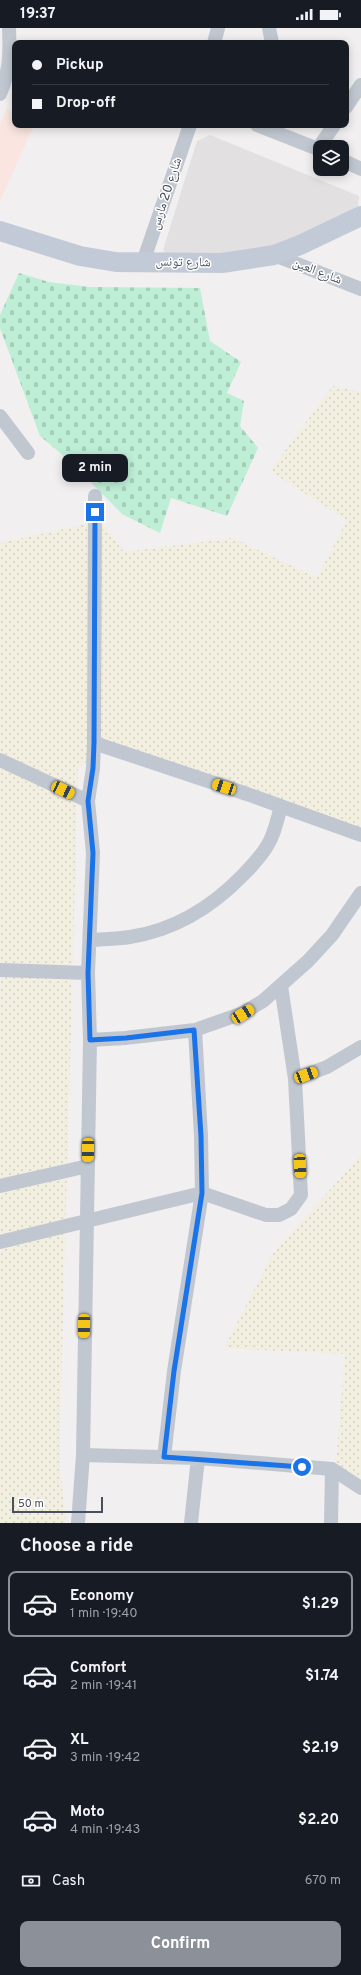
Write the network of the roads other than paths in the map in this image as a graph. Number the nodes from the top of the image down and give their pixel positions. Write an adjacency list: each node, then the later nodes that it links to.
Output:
1 (9, 28): 5 (street)
2 (218, 28): 3 (street)
3 (215, 40)
4 (361, 85): 6 (street)
5 (0, 94)
6 (349, 103)
7 (189, 128): 18 (street, شارع 20 مارس)
8 (273, 128): 10 (street)
9 (332, 128): 11 (street)
10 (289, 131): 12 (street)
11 (325, 140)
12 (313, 145)
13 (349, 163): 14 (street)
14 (361, 169)
15 (361, 216): 17 (street, شارع تونس)
16 (0, 231): 18 (street, شارع تونس)
17 (274, 255): 18 (street, شارع تونس); 19 (street, شارع العين)
18 (143, 262)
19 (361, 289)
20 (0, 416): 21 (street)
21 (28, 453)
22 (95, 496): 23 (street)
23 (94, 743): 25 (street); 26 (street)
24 (0, 760): 25 (street)
25 (88, 801): 29 (street)
26 (281, 807): 27 (street); 29 (street)
27 (361, 836)
28 (361, 893): 32 (street)
29 (91, 940): 31 (street)
30 (0, 970): 31 (street)
31 (88, 973): 34 (street)
32 (281, 986): 33 (street); 36 (street)
33 (194, 1030): 34 (street); 39 (street)
34 (90, 1040): 37 (street)
35 (361, 1047): 36 (street)
36 (295, 1078): 39 (street)
37 (88, 1166): 38 (street); 40 (street)
38 (0, 1186)
39 (202, 1193): 40 (street); 43 (street)
40 (86, 1221): 41 (street); 42 (street)
41 (0, 1242)
42 (83, 1455): 43 (street); 47 (street)
43 (164, 1457): 44 (street)
44 (198, 1458): 45 (street); 48 (street)
45 (332, 1470): 46 (street); 49 (street)
46 (361, 1488)
47 (78, 1523)
48 (191, 1523)
49 (331, 1523)

